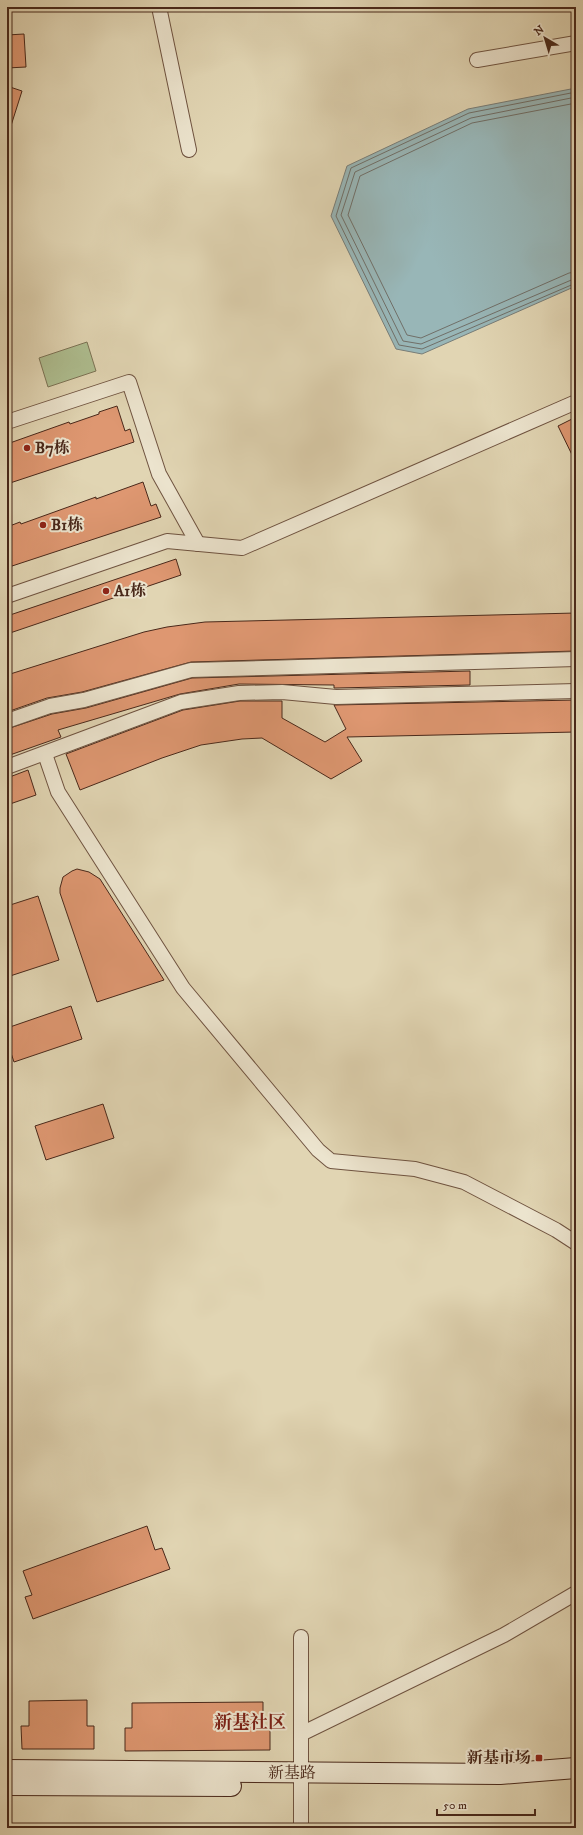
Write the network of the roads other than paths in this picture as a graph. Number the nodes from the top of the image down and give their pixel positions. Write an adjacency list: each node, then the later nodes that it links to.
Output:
1 (159, 7): 4 (street)
2 (576, 43): 3 (street)
3 (478, 60)
4 (189, 150)
5 (576, 402): 7 (street)
6 (7, 422): 7 (street)
7 (198, 544): 8 (street)
8 (7, 596)
9 (576, 659): 11 (street)
10 (576, 691): 12 (street)
11 (7, 721)
12 (44, 754): 13 (street); 14 (street)
13 (7, 767)
14 (576, 1243)
15 (576, 1593): 17 (street)
16 (301, 1637): 17 (street)
17 (301, 1734): 20 (street)
18 (576, 1768): 20 (street, 新基路)
19 (7, 1770): 20 (street, 新基路)
20 (302, 1780): 21 (street, 新基路); 22 (street, 新基路); 23 (street)
21 (576, 1780)
22 (7, 1785)
23 (301, 1828)

